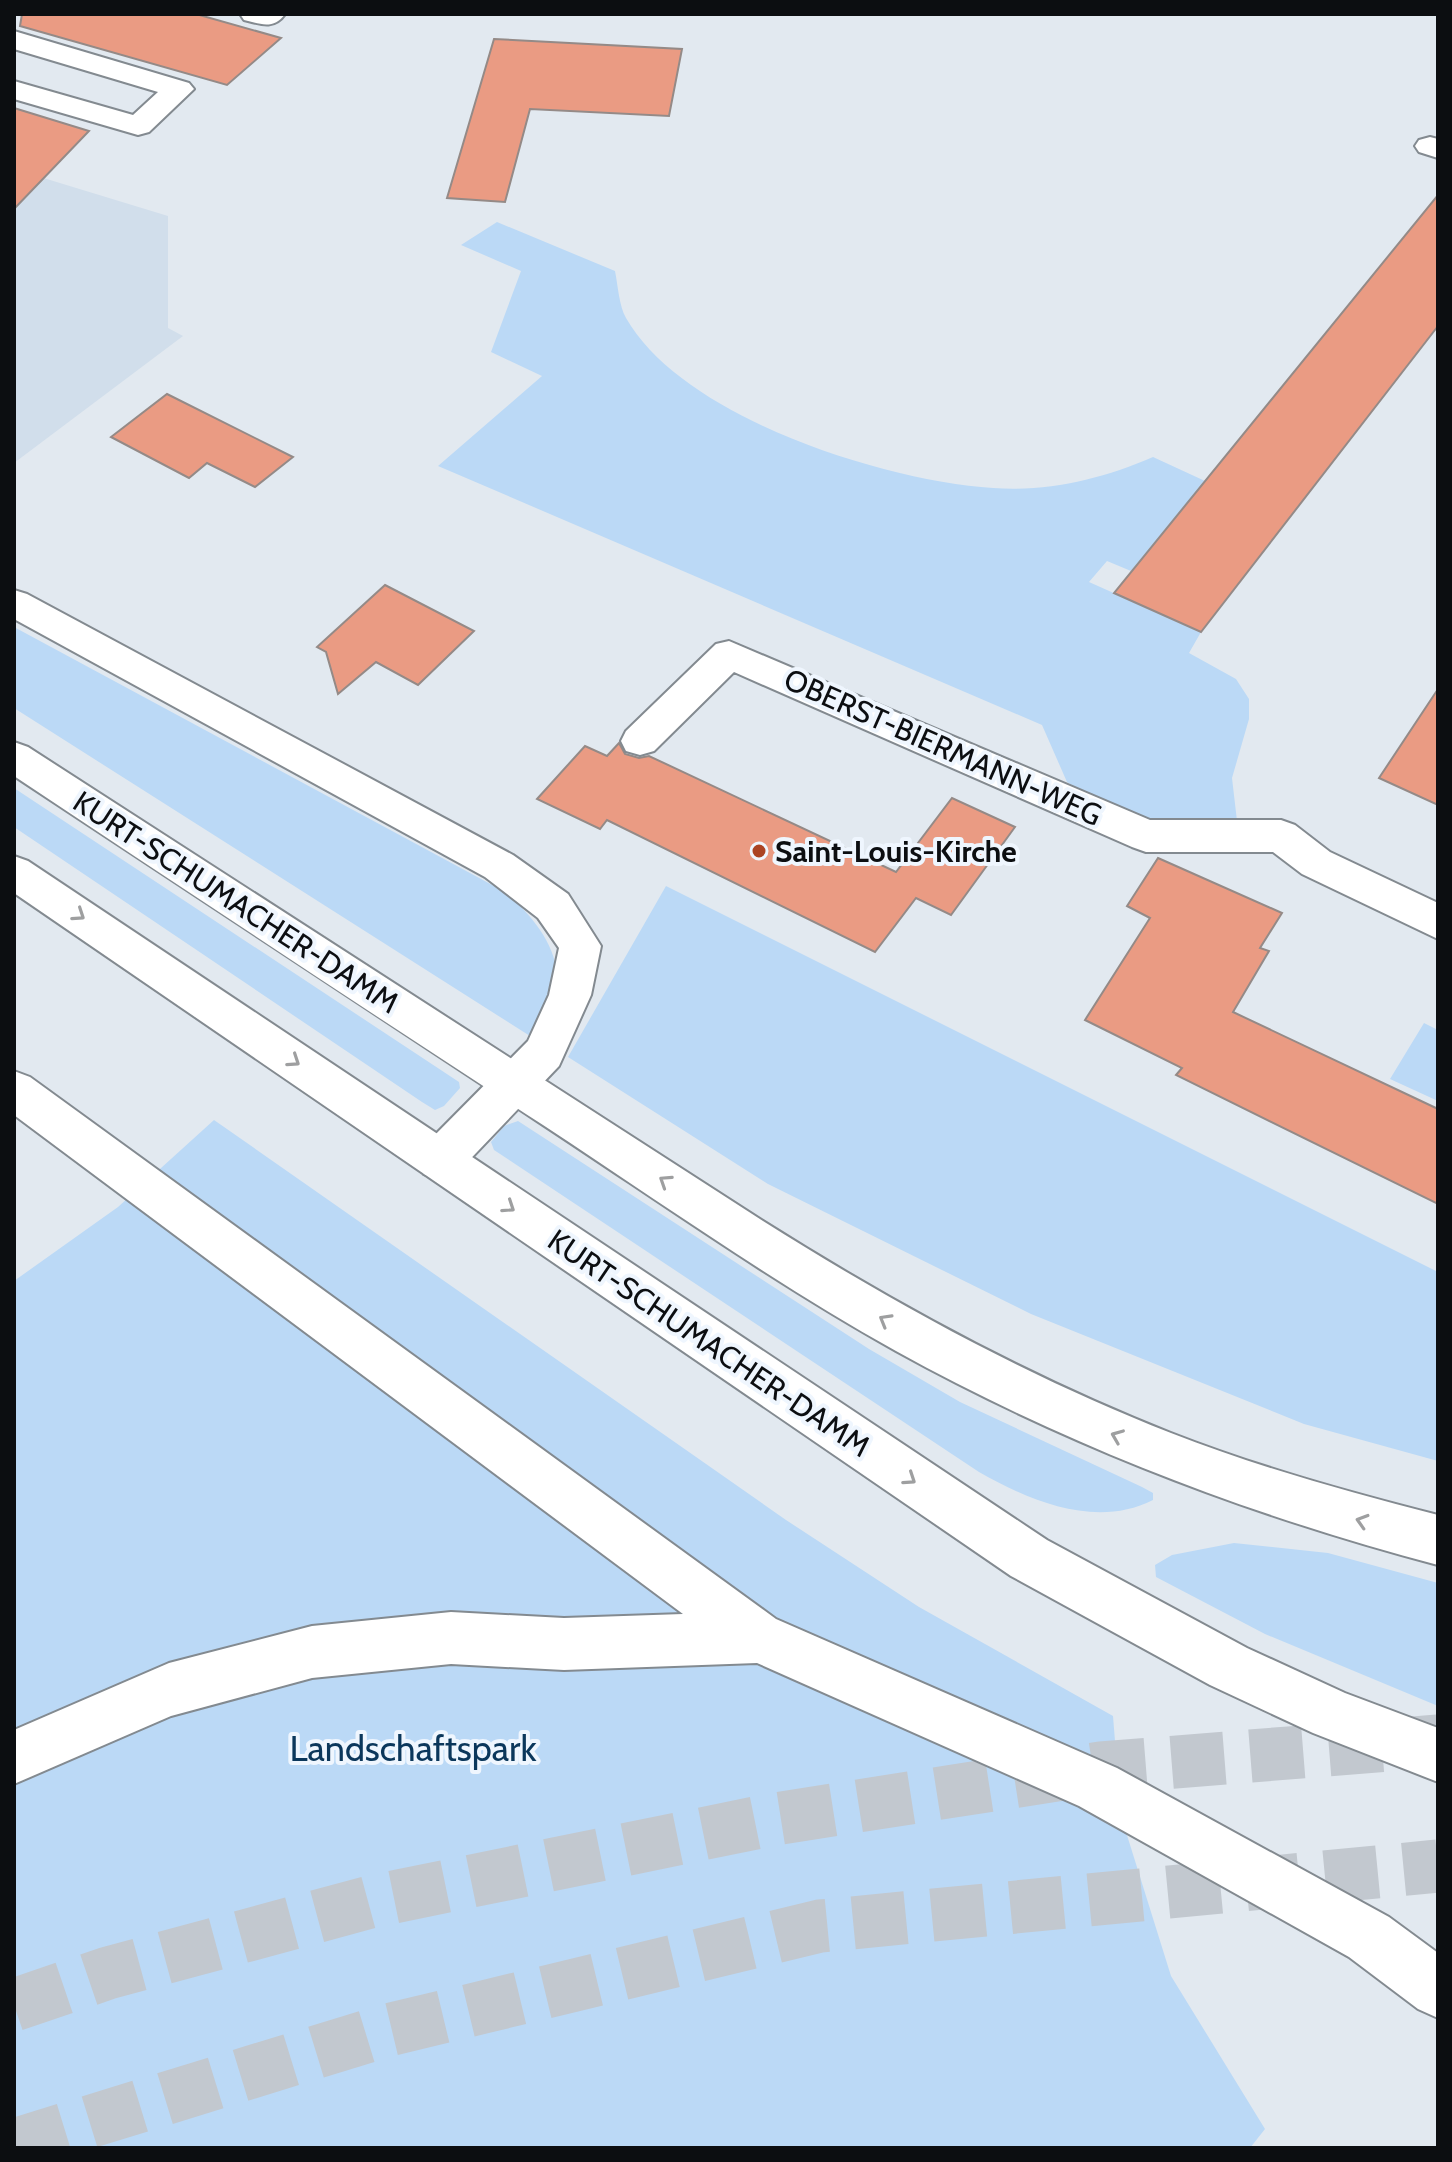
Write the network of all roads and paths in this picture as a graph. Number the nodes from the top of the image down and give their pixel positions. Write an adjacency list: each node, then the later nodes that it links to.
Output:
1 (254, 14): 2 (main road)
2 (271, 14)
3 (14, 40): 4 (main road)
4 (14, 90)
5 (14, 603): 10 (main road)
6 (640, 741): 9 (main road, OBERST-BIERMANN-WEG)
7 (14, 757): 10 (main road, KURT-SCHUMACHER-DAMM)
8 (14, 872): 12 (main road, KURT-SCHUMACHER-DAMM, one-way to 12)
9 (1438, 922)
10 (514, 1084): 12 (main road); 13 (main road, KURT-SCHUMACHER-DAMM, one-way to 10)
11 (14, 1090): 14 (main road)
12 (440, 1160): 15 (main road, KURT-SCHUMACHER-DAMM, one-way to 15)
13 (1438, 1540)
14 (758, 1637): 16 (main road); 17 (main road)
15 (1438, 1755)
16 (14, 1757)
17 (1438, 1989)

